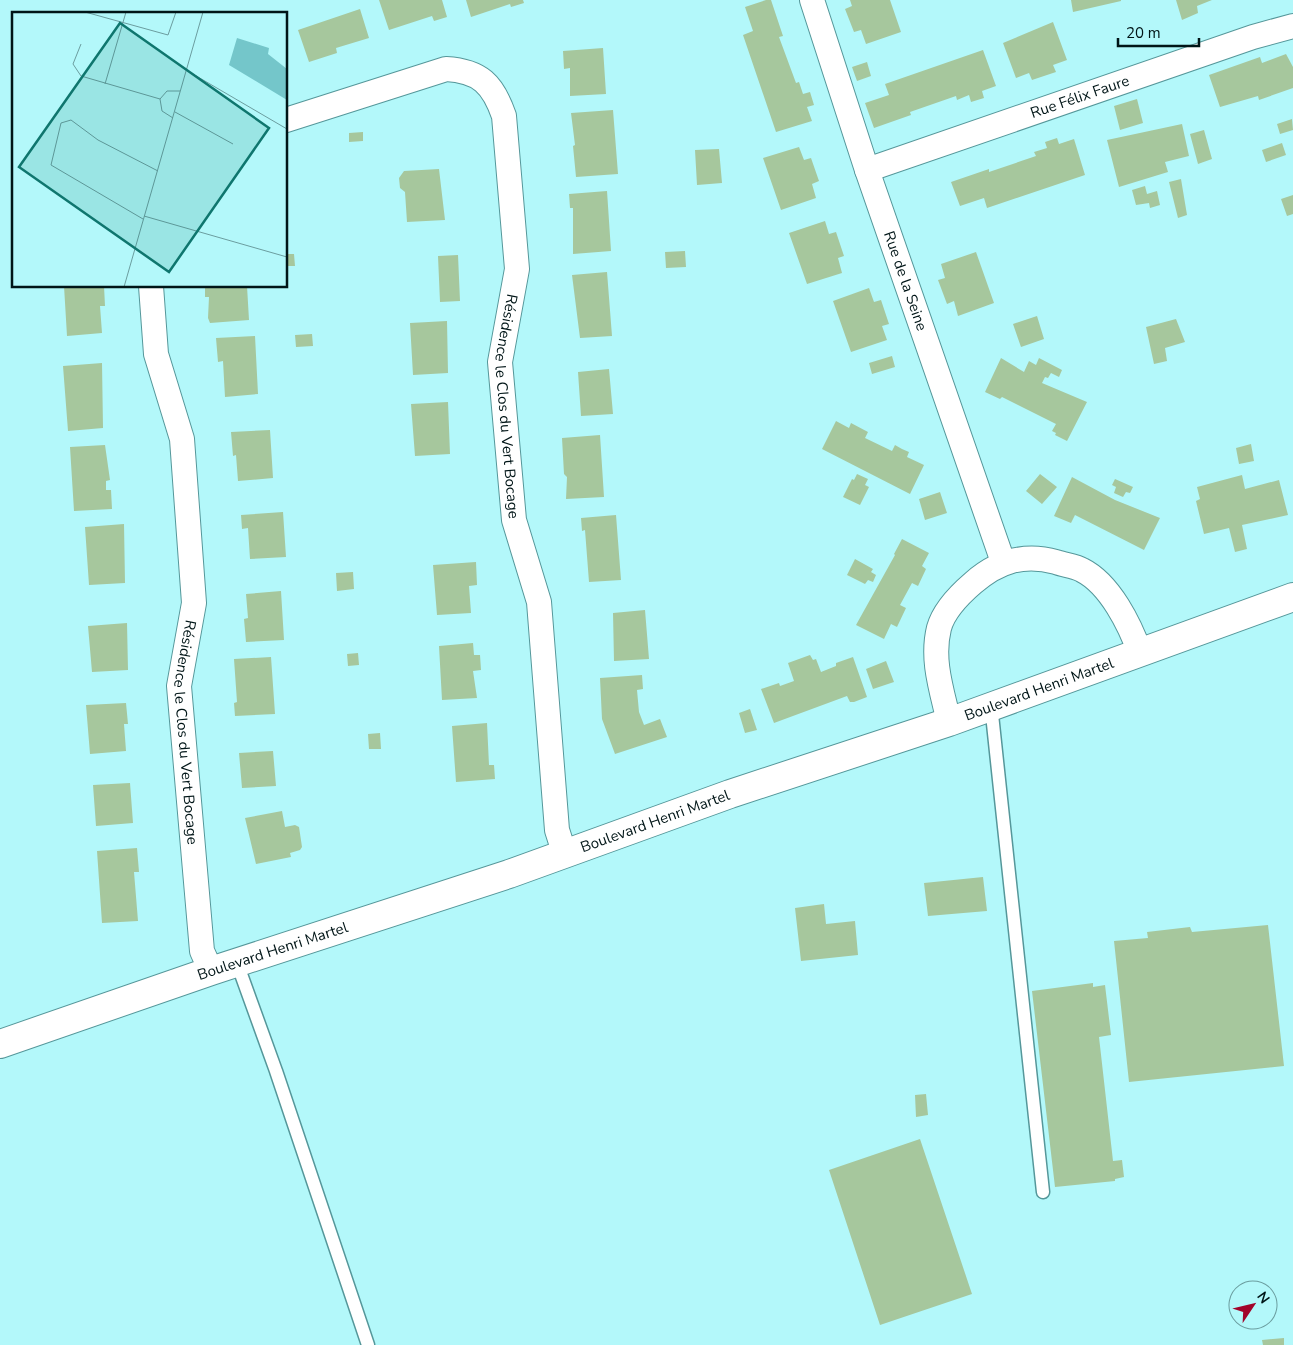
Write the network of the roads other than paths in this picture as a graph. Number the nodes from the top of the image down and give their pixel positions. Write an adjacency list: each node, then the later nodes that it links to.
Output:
1 (812, 0): 4 (street, Rue de la Seine)
2 (1293, 26): 4 (street, Rue Félix Faure)
3 (288, 119): 11 (street, Résidence le Clos du Vert Bocage)
4 (867, 170): 6 (street, Rue de la Seine)
5 (151, 288): 13 (street, Résidence le Clos du Vert Bocage)
6 (1003, 562): 8 (street); 10 (street)
7 (1293, 600): 8 (street, Boulevard Henri Martel)
8 (1140, 652): 9 (street, Boulevard Henri Martel)
9 (991, 705): 10 (street, Boulevard Henri Martel); 15 (lane)
10 (949, 722): 11 (street, Boulevard Henri Martel)
11 (564, 852): 12 (street, Boulevard Henri Martel)
12 (237, 962): 13 (street, Boulevard Henri Martel); 16 (lane)
13 (211, 971): 14 (street, Boulevard Henri Martel)
14 (8, 1041)
15 (1043, 1192)
16 (368, 1345)

